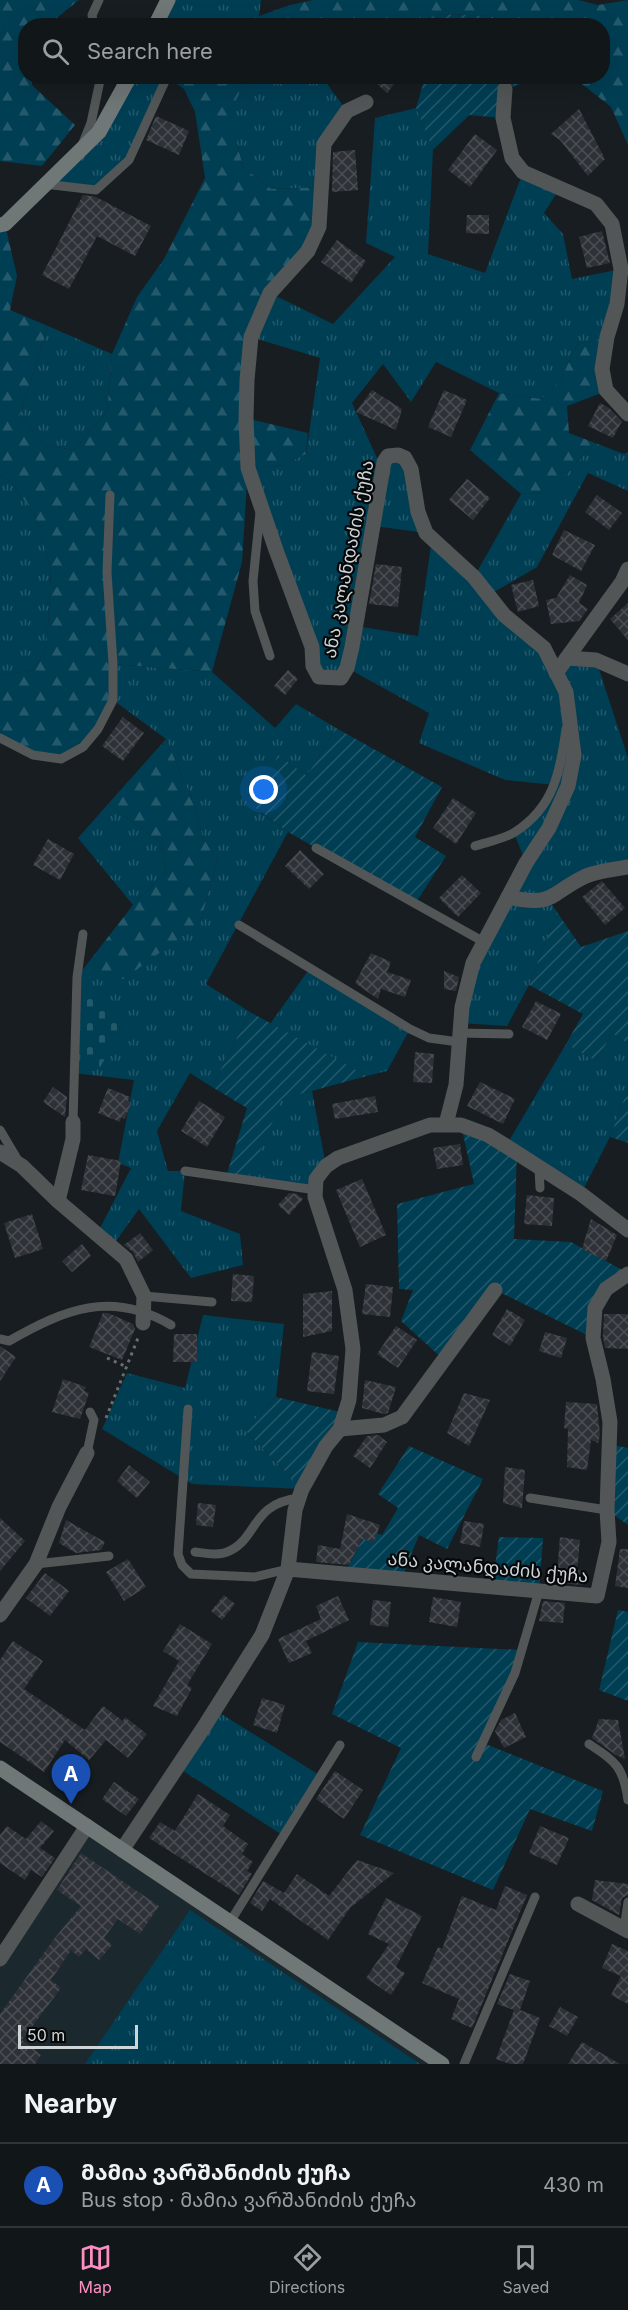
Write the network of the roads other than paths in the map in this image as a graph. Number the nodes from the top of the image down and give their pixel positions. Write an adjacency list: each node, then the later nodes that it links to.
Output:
1 (99, 0): 3 (lane)
2 (168, 0): 4 (street)
3 (93, 18)
4 (159, 18)
5 (98, 84): 10 (lane)
6 (126, 84): 10 (street)
7 (164, 84): 11 (lane)
8 (505, 89): 13 (street)
9 (366, 102): 16 (street, ანა კალანდაძის ქუჩა)
10 (81, 148): 11 (street)
11 (44, 184): 12 (street)
12 (0, 225)
13 (625, 264): 14 (street)
14 (628, 414)
15 (110, 495): 23 (lane)
16 (260, 504): 18 (lane); 20 (street, ანა კალანდაძის ქუჩა)
17 (628, 569): 19 (street)
18 (270, 657)
19 (567, 658): 20 (street); 21 (street)
20 (556, 673): 22 (street, ანა კალანდაძის ქუჩა)
21 (628, 674)
22 (568, 710): 24 (lane); 27 (street, ანა კალანდაძის ქუჩა)
23 (0, 738)
24 (475, 846)
25 (316, 848): 30 (lane)
26 (628, 867): 27 (street)
27 (508, 897): 30 (street, ანა კალანდაძის ქუჩა)
28 (239, 925): 32 (lane)
29 (83, 934): 33 (lane)
30 (484, 942): 32 (street, ანა კალანდაძის ქუჩა)
31 (509, 1034): 32 (lane)
32 (459, 1037): 34 (street, ანა კალანდაძის ქუჩა)
33 (72, 1122): 42 (street)
34 (446, 1124): 38 (street); 41 (street)
35 (0, 1130): 37 (lane)
36 (0, 1152): 37 (street)
37 (22, 1166): 42 (street)
38 (539, 1168): 40 (lane); 43 (street)
39 (185, 1171): 41 (lane)
40 (540, 1188)
41 (316, 1190): 52 (street)
42 (58, 1201): 47 (street)
43 (628, 1230)
44 (628, 1274): 56 (street, ანა კალანდაძის ქუჩა)
45 (495, 1290): 52 (street)
46 (212, 1302): 47 (lane)
47 (144, 1310): 48 (lane); 49 (lane)
48 (171, 1325)
49 (0, 1339)
50 (189, 1409): 60 (lane)
51 (90, 1412): 53 (lane)
52 (340, 1429): 54 (street)
53 (87, 1453): 59 (street)
54 (300, 1498): 57 (lane); 60 (street)
55 (530, 1498): 56 (lane)
56 (607, 1510): 61 (street, ანა კალანდაძის ქუჩა)
57 (195, 1552)
58 (109, 1556): 59 (lane)
59 (36, 1564): 62 (street)
60 (288, 1569): 61 (street, ანა კალანდაძის ქუჩა); 69 (street)
61 (539, 1591): 65 (lane)
62 (0, 1615)
63 (589, 1744): 67 (lane)
64 (340, 1745): 73 (lane)
65 (476, 1757)
66 (0, 1768): 68 (street)
67 (628, 1800)
68 (87, 1827): 69 (street); 75 (street)
69 (122, 1850): 73 (street)
70 (535, 1897): 77 (lane)
71 (628, 1902): 74 (lane)
72 (578, 1904): 74 (street)
73 (230, 1922): 76 (street)
74 (626, 1930)
75 (0, 1959)
76 (442, 2064)
77 (464, 2064)

